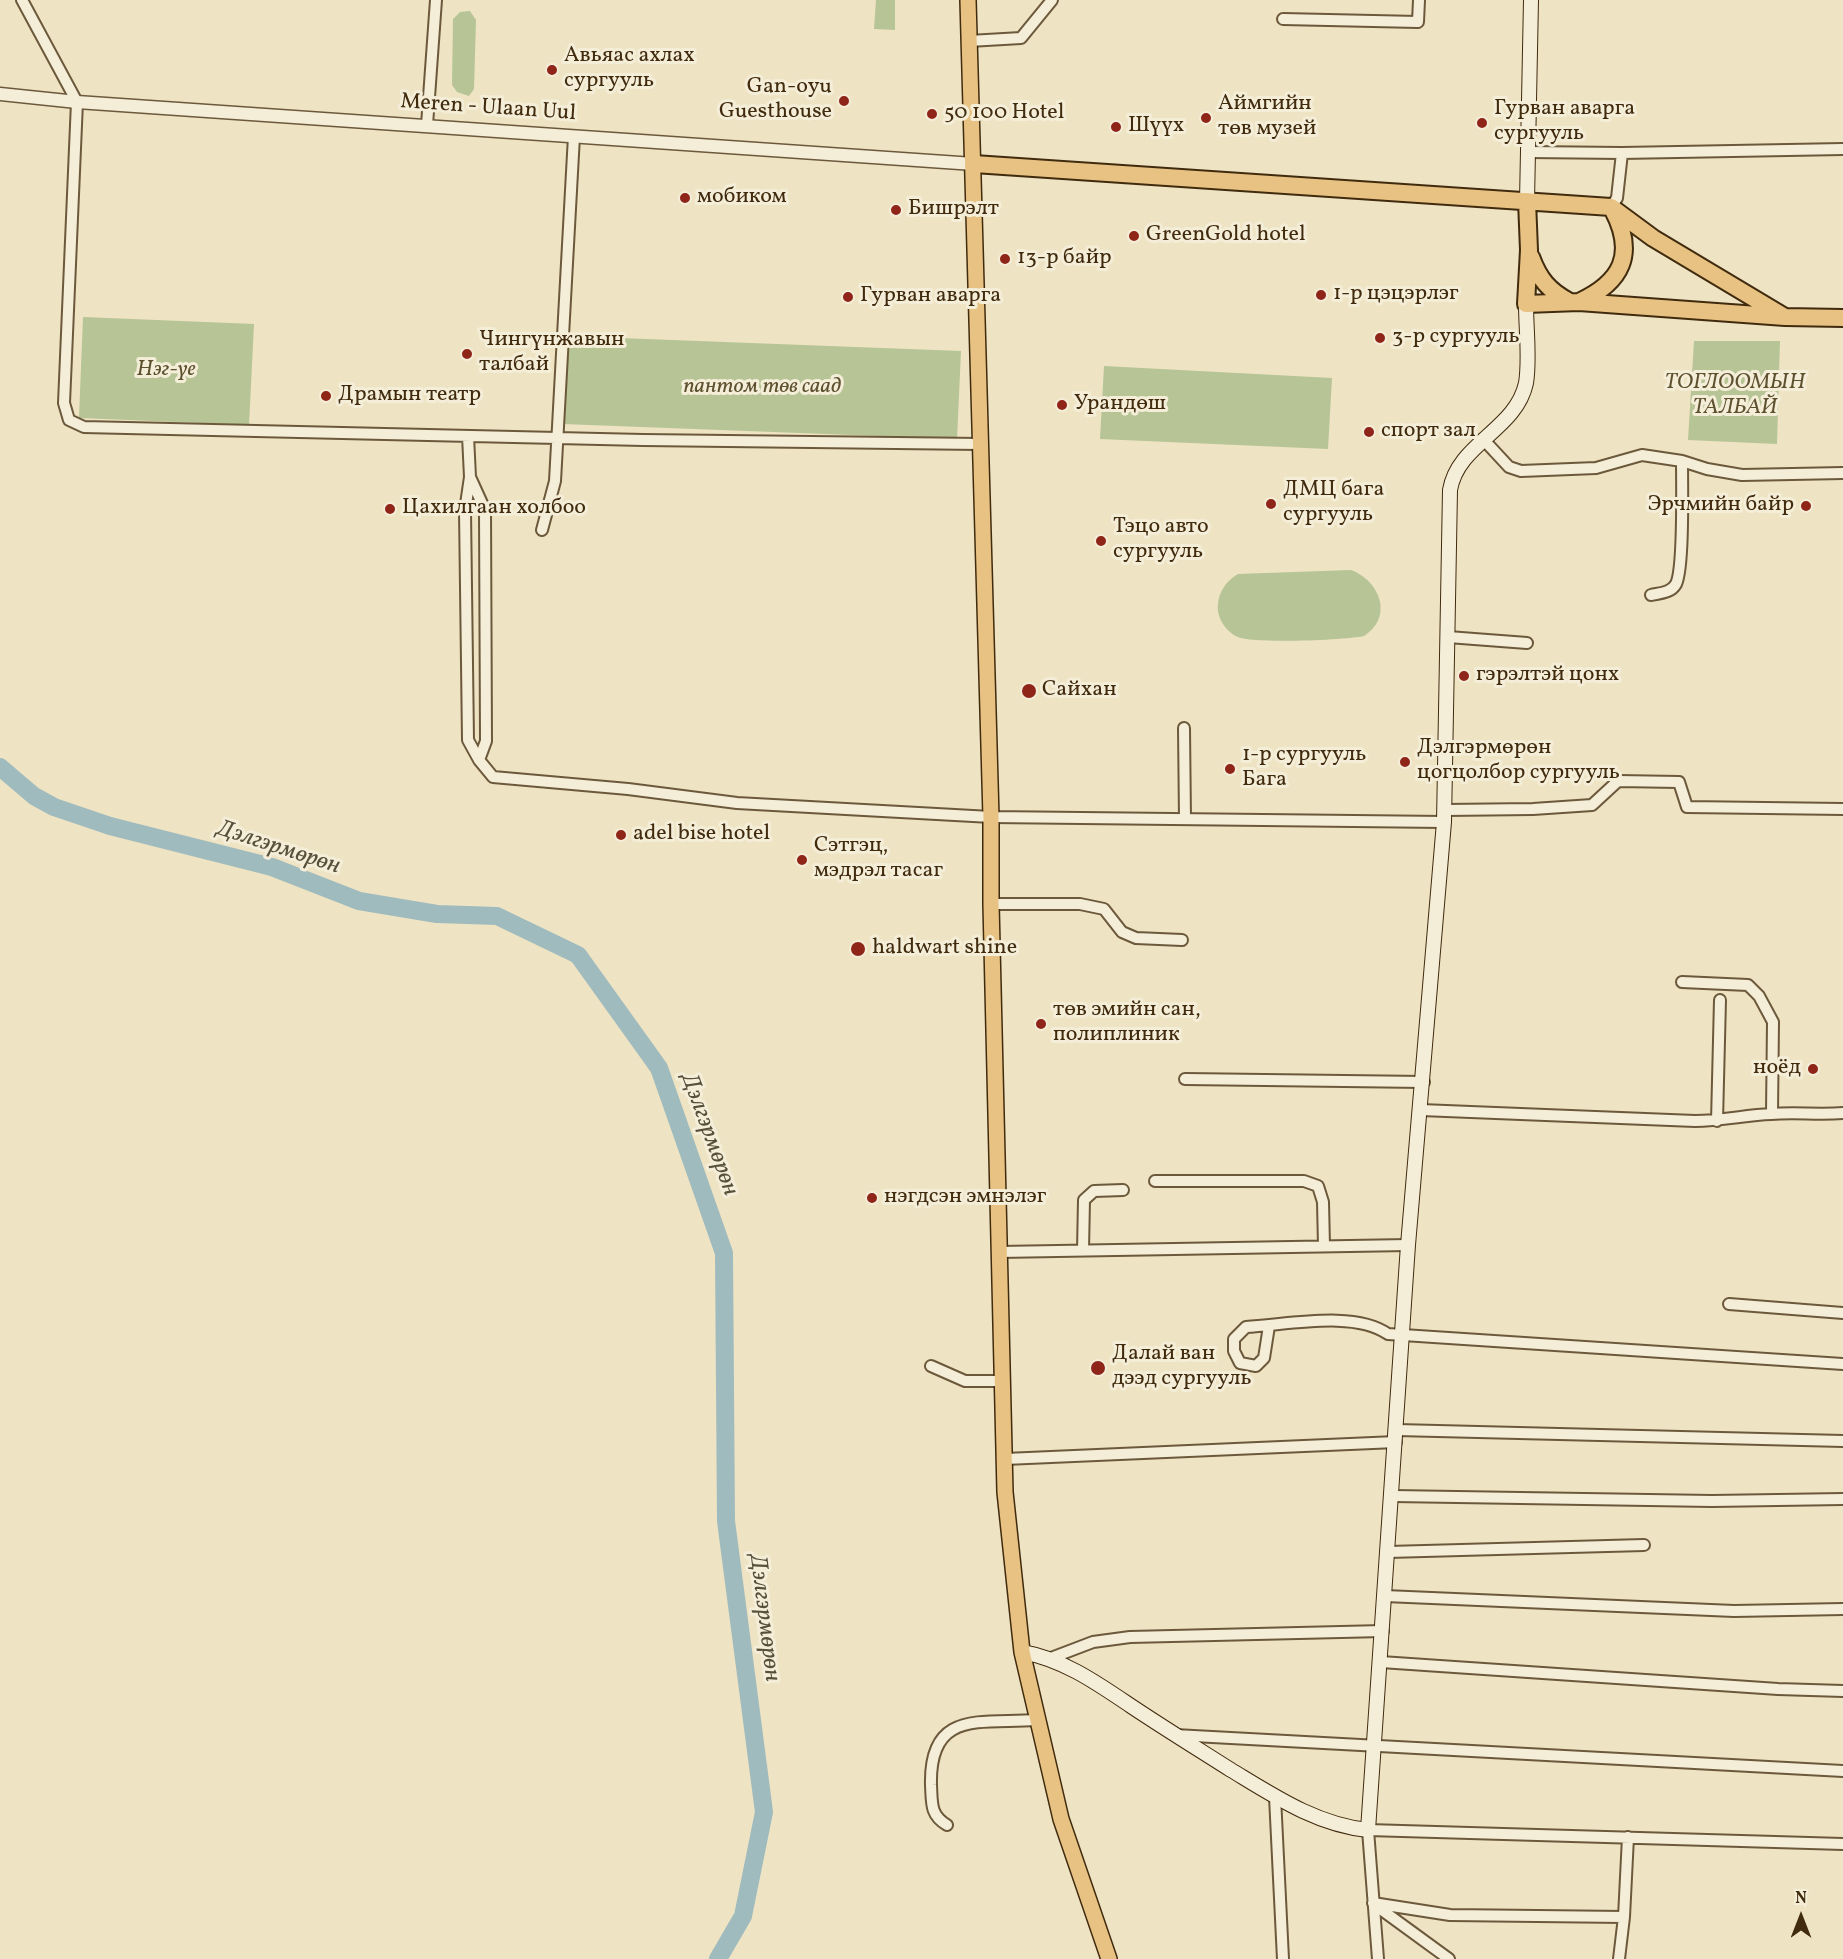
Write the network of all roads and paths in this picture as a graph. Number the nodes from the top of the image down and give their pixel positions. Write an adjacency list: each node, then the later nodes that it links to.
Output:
1 (436, 0): 11 (street)
2 (968, 0): 8 (main road)
3 (1052, 0): 8 (street)
4 (1419, 0): 7 (street)
5 (1531, 0): 14 (main road)
6 (27, 3): 10 (street)
7 (1283, 19)
8 (969, 41): 16 (main road)
9 (0, 94): 10 (street, Meren - Ulaan Uul)
10 (76, 102): 11 (street, Meren - Ulaan Uul); 24 (street)
11 (427, 125): 12 (street, Meren - Ulaan Uul)
12 (574, 136): 16 (street, Meren - Ulaan Uul); 25 (street)
13 (1843, 148): 15 (street)
14 (1528, 152): 15 (street); 17 (main road)
15 (1622, 153): 18 (street)
16 (974, 164): 17 (highway); 27 (main road)
17 (1527, 201): 18 (highway); 19 (highway)
18 (1611, 207): 20 (highway); 22 (highway)
19 (1529, 250): 20 (highway); 21 (highway)
20 (1574, 302): 21 (highway); 22 (highway)
21 (1527, 304): 26 (main road)
22 (1785, 317): 23 (highway)
23 (1843, 318)
24 (468, 436): 25 (street); 30 (street)
25 (558, 439): 27 (street); 31 (street)
26 (1483, 440): 28 (street); 33 (main road)
27 (980, 444): 39 (main road)
28 (1682, 461): 29 (street); 32 (street)
29 (1843, 473)
30 (470, 477): 36 (street); 36 (street)
31 (542, 530)
32 (1651, 596)
33 (1448, 637): 34 (street); 38 (main road)
34 (1527, 644)
35 (1184, 728): 40 (street)
36 (479, 760): 39 (street)
37 (1843, 809): 38 (street)
38 (1445, 816): 40 (street); 46 (main road)
39 (991, 817): 40 (street); 41 (main road)
40 (1185, 819)
41 (991, 904): 42 (street); 56 (main road)
42 (1182, 940)
43 (1682, 982): 48 (street)
44 (1720, 1000): 50 (street)
45 (1185, 1079): 46 (street)
46 (1424, 1082): 47 (main road)
47 (1422, 1110): 50 (street); 53 (main road)
48 (1772, 1113): 49 (street); 50 (street)
49 (1843, 1113)
50 (1717, 1121)
51 (1155, 1181): 54 (street)
52 (1123, 1190): 55 (street)
53 (1408, 1245): 54 (street); 60 (main road)
54 (1324, 1246): 55 (street)
55 (1083, 1250): 56 (street)
56 (999, 1252): 63 (main road)
57 (1729, 1304): 58 (street)
58 (1843, 1313)
59 (1269, 1326): 60 (street)
60 (1404, 1335): 61 (street); 64 (main road)
61 (1843, 1364)
62 (931, 1366): 63 (street)
63 (1002, 1382): 66 (main road)
64 (1396, 1436): 65 (street); 66 (street); 67 (main road)
65 (1843, 1441)
66 (1005, 1459): 74 (main road)
67 (1393, 1496): 68 (street); 70 (main road)
68 (1843, 1499)
69 (1644, 1545): 70 (street)
70 (1388, 1552): 71 (main road)
71 (1385, 1596): 72 (street); 73 (main road)
72 (1843, 1608)
73 (1383, 1631): 75 (street); 76 (main road)
74 (1022, 1652): 75 (main road); 78 (main road)
75 (1051, 1658): 79 (main road)
76 (1381, 1662): 77 (street); 80 (main road)
77 (1843, 1690)
78 (1036, 1720): 83 (street); 89 (main road)
79 (1174, 1735): 80 (street); 82 (main road)
80 (1374, 1747): 81 (street); 84 (main road)
81 (1843, 1771)
82 (1275, 1797): 84 (main road); 90 (street)
83 (947, 1825)
84 (1368, 1830): 85 (street); 87 (street)
85 (1628, 1837): 86 (street); 88 (street)
86 (1843, 1844)
87 (1373, 1903): 88 (street); 91 (street); 92 (street)
88 (1624, 1917): 93 (street)
89 (1109, 1959)
90 (1283, 1959)
91 (1378, 1959)
92 (1449, 1959)
93 (1619, 1959)

